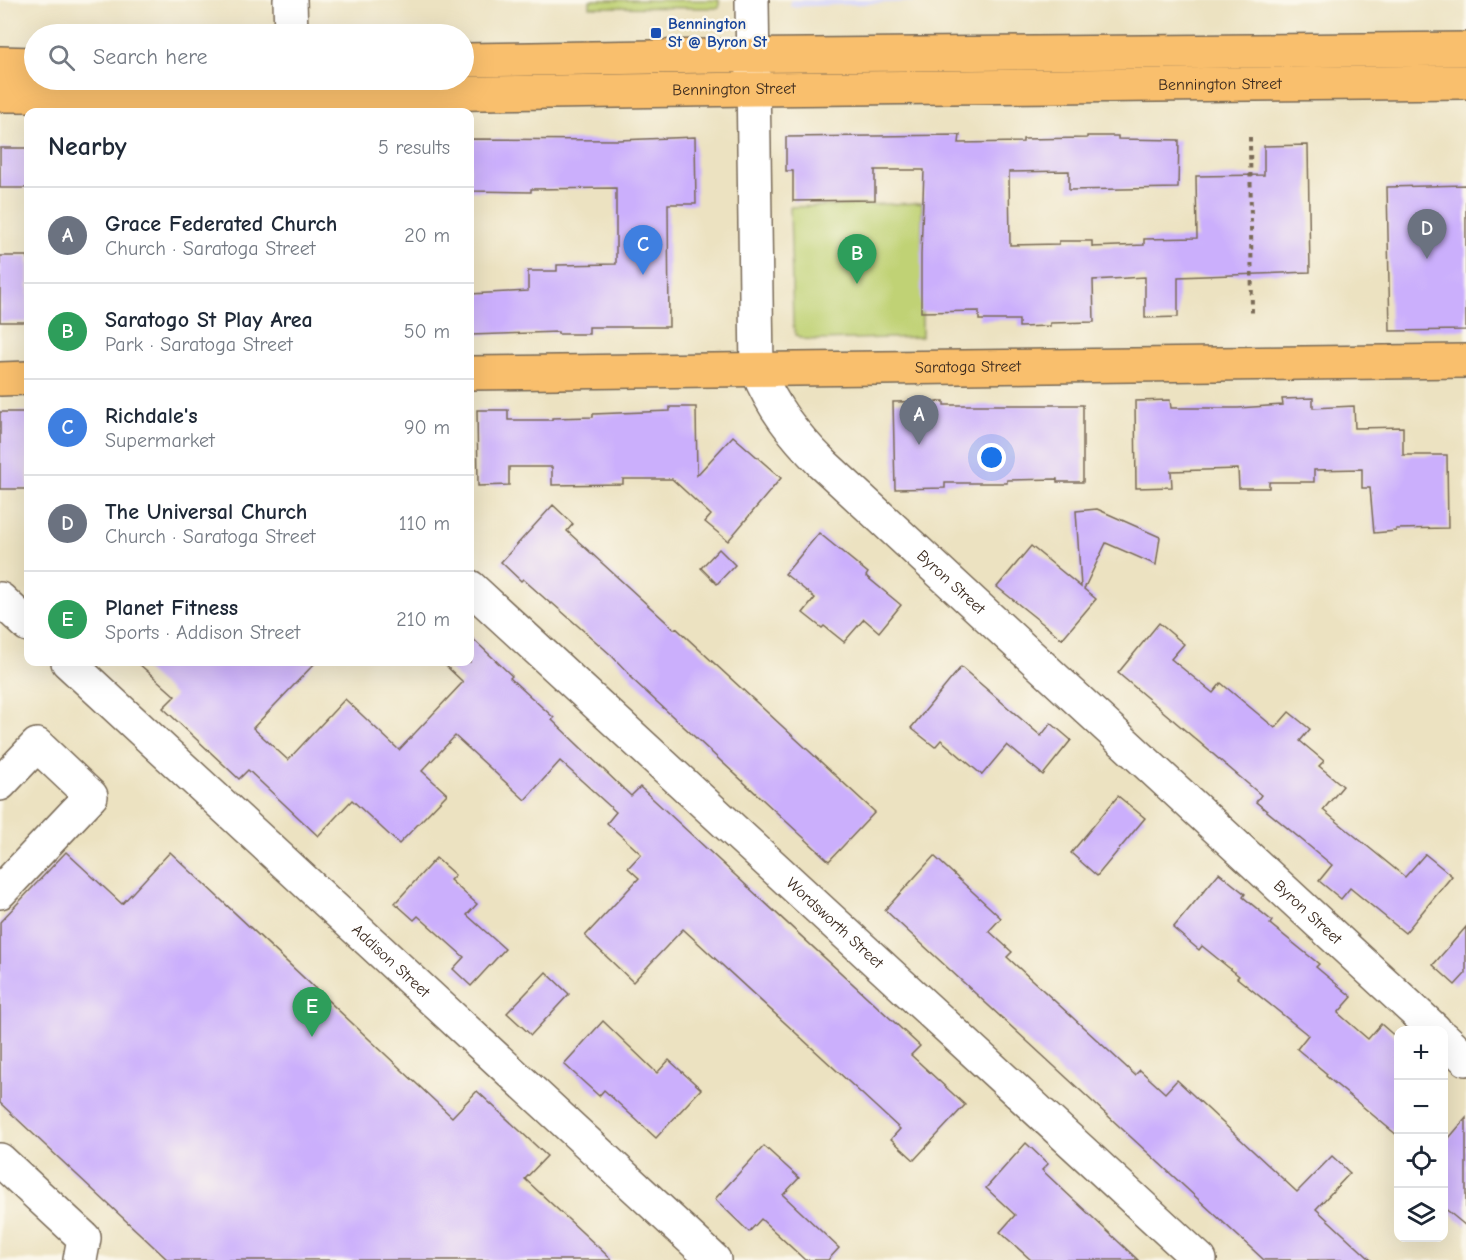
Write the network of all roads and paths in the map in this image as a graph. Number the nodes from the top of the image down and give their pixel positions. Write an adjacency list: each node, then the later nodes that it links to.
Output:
1 (290, 0): 3 (street)
2 (752, 0): 5 (street, Byron Street)
3 (291, 24)
4 (1466, 49): 5 (main road, Bennington Street)
5 (752, 55): 6 (main road, Bennington Street); 10 (street, Byron Street)
6 (474, 60)
7 (0, 63): 8 (main road)
8 (24, 64)
9 (1466, 82): 10 (main road, Bennington Street)
10 (753, 89): 12 (main road, Bennington Street); 16 (street, Byron Street)
11 (0, 95): 12 (main road, Bennington Street)
12 (291, 96)
13 (1250, 137): 14 (path)
14 (1252, 314)
15 (1466, 361): 16 (main road, Saratoga Street)
16 (757, 370): 17 (main road, Saratoga Street); 26 (street, Byron Street)
17 (474, 373)
18 (24, 378): 19 (main road)
19 (0, 379)
20 (474, 591): 32 (street, Wordsworth Street)
21 (0, 598): 22 (street)
22 (24, 621)
23 (72, 666): 31 (street, Addison Street)
24 (0, 784): 25 (street)
25 (0, 892)
26 (1431, 1026)
27 (1448, 1043): 28 (street)
28 (1466, 1059)
29 (0, 1160): 30 (street)
30 (80, 1260)
31 (714, 1260)
32 (1200, 1260)

